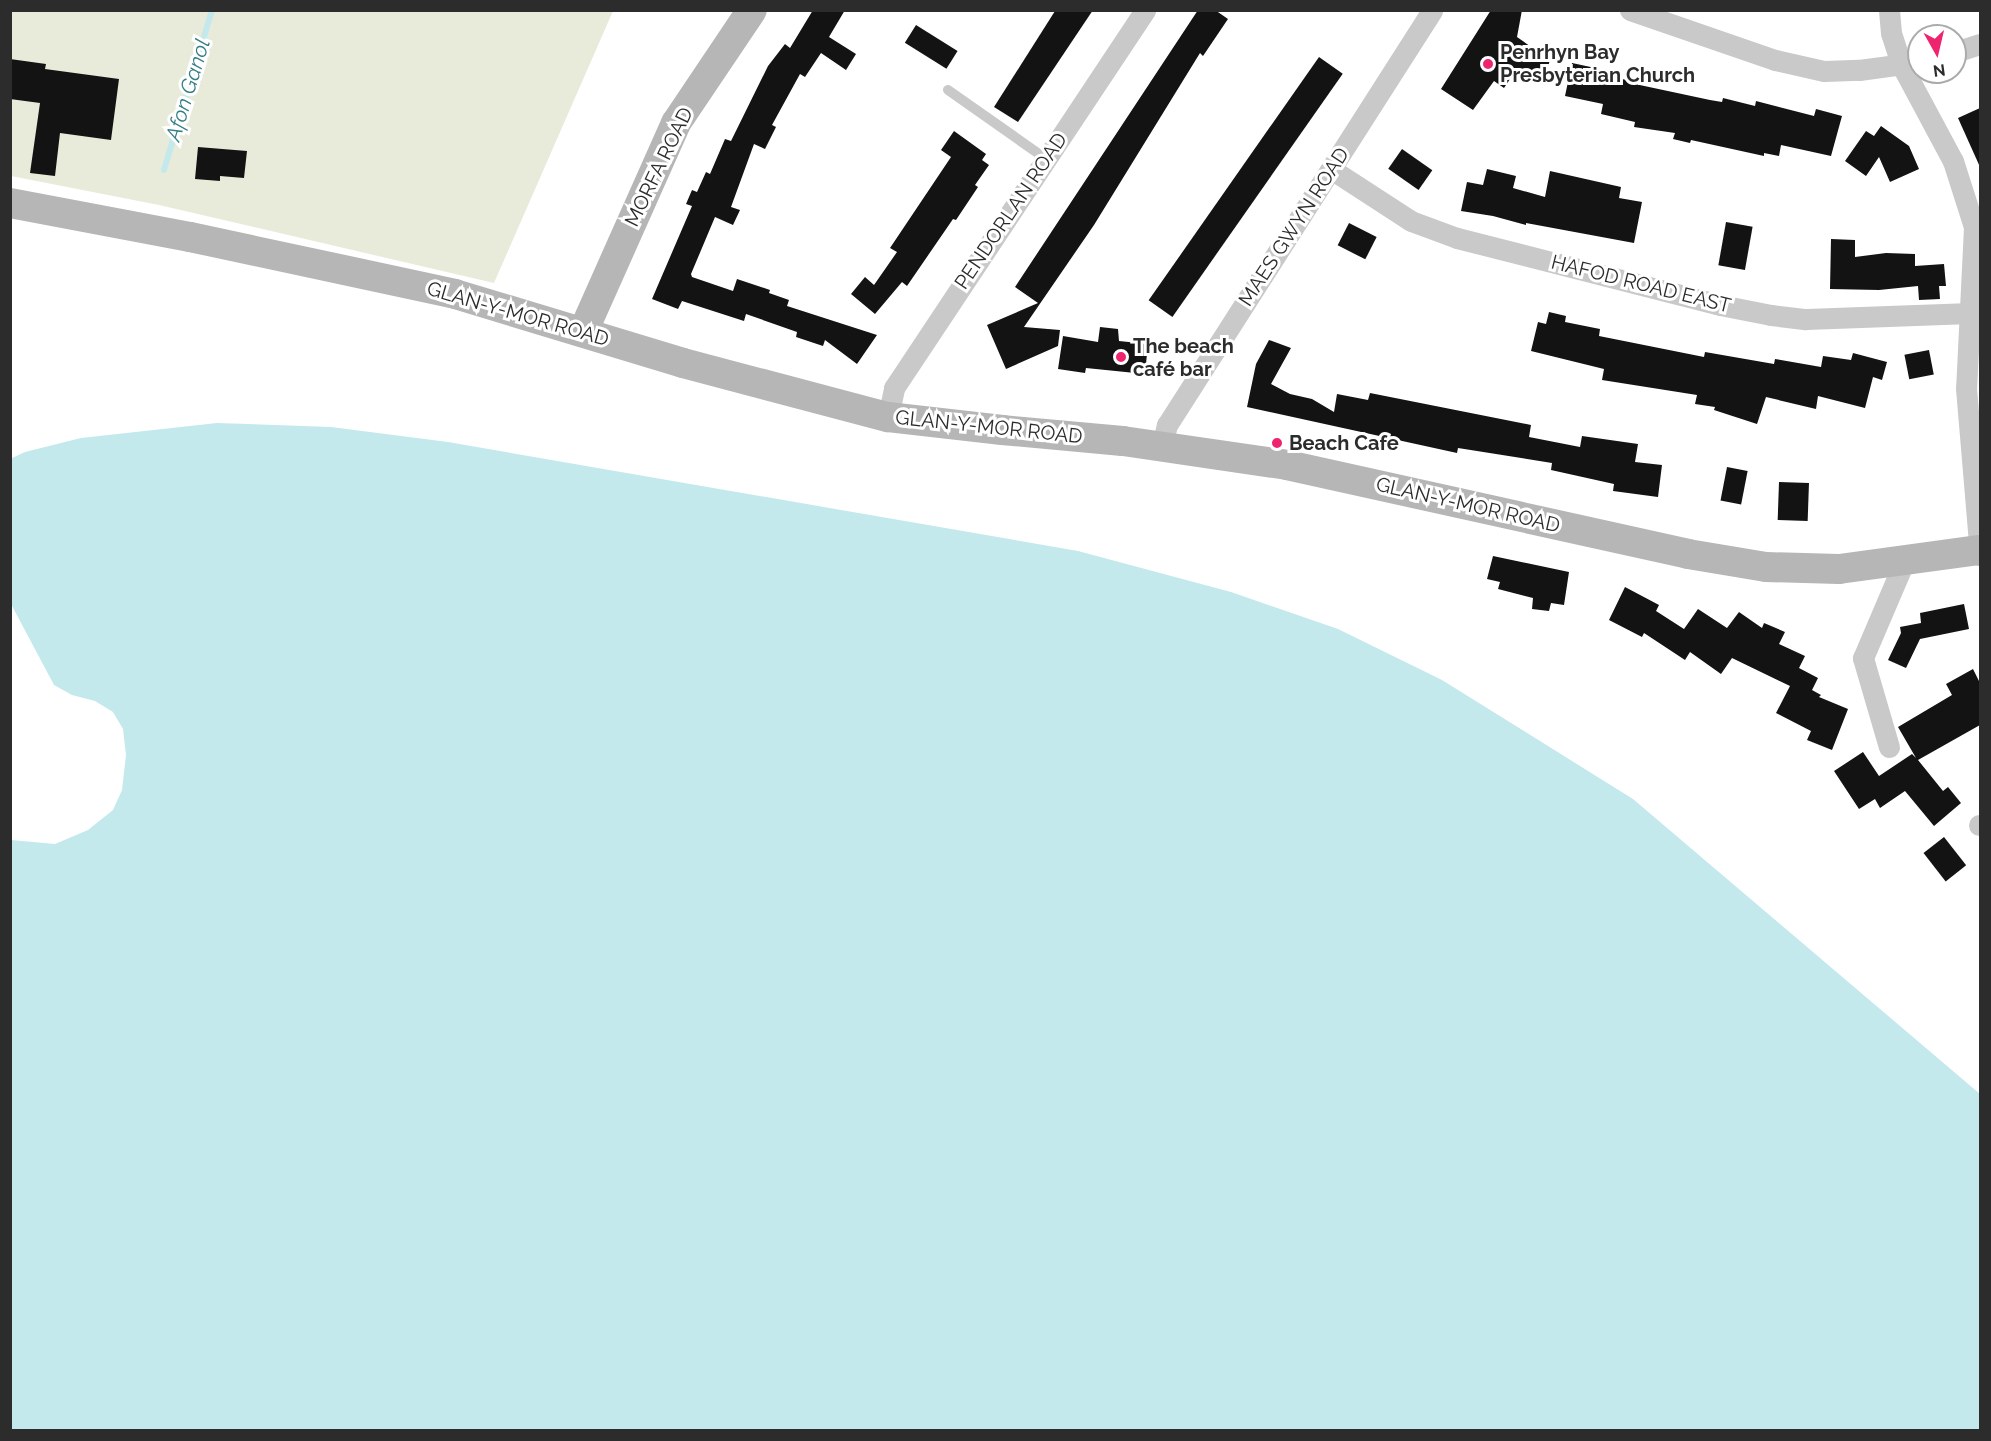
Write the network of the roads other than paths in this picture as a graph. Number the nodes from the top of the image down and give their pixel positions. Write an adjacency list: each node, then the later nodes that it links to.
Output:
1 (752, 10): 14 (street, MORFA ROAD)
2 (1145, 10): 10 (street, PENDORLAN ROAD)
3 (1432, 10): 11 (street, MAES GWYN ROAD)
4 (1630, 10): 7 (street)
5 (1889, 10): 6 (street)
6 (1907, 58)
7 (1907, 64)
8 (1920, 84): 13 (street)
9 (948, 90): 10 (lane)
10 (1046, 159): 15 (street, PENDORLAN ROAD)
11 (1331, 169): 13 (street, HAFOD ROAD EAST); 16 (street, MAES GWYN ROAD)
12 (10, 203): 14 (street, GLAN-Y-MOR ROAD)
13 (1974, 309): 17 (street)
14 (583, 332): 15 (street, GLAN-Y-MOR ROAD)
15 (888, 417): 16 (street, GLAN-Y-MOR ROAD)
16 (1162, 446): 18 (street, GLAN-Y-MOR ROAD)
17 (1980, 552): 18 (street, GLAN-Y-MOR ROAD)
18 (1904, 562): 19 (street)
19 (1888, 747)

